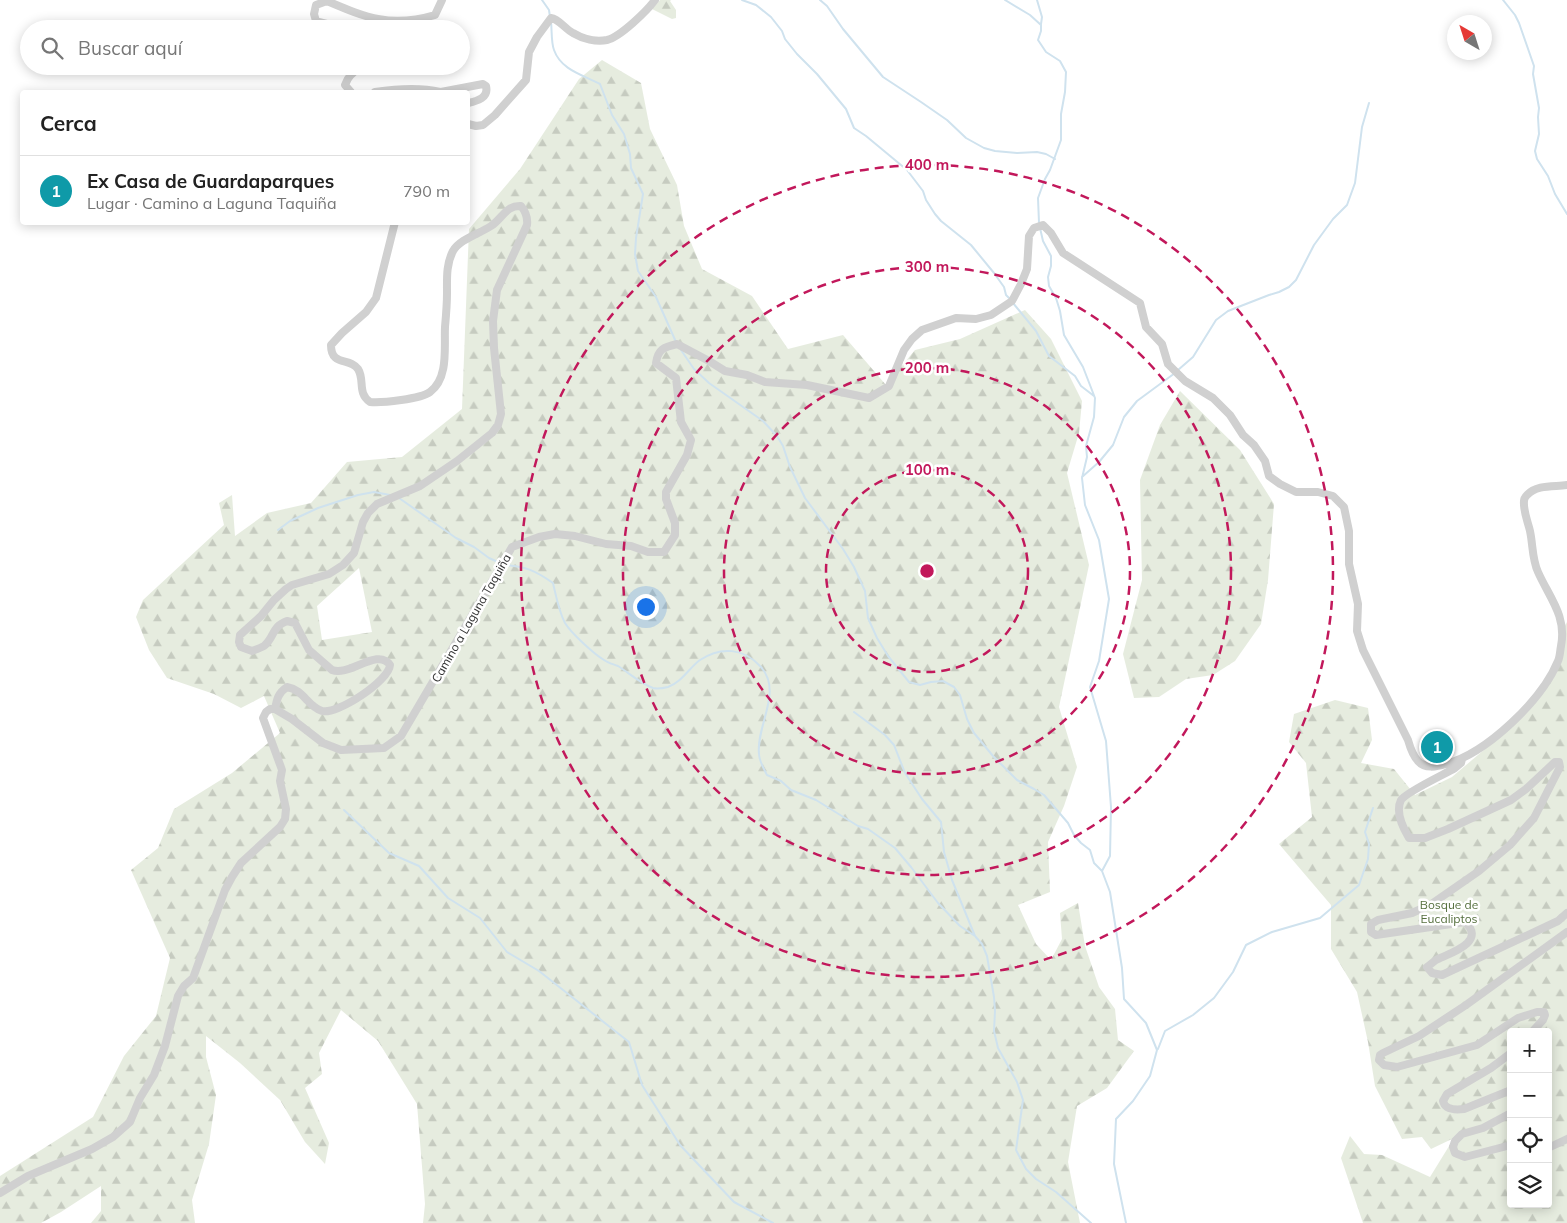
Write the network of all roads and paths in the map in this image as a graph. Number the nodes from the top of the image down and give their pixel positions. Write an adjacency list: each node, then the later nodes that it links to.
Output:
1 (442, 0): 5 (street)
2 (655, 0): 12 (street)
3 (316, 20): 4 (street)
4 (375, 20)
5 (415, 20)
6 (349, 75): 7 (street)
7 (349, 90)
8 (394, 90): 9 (street)
9 (429, 90)
10 (450, 90): 11 (street)
11 (470, 102)
12 (470, 124)
13 (394, 225): 15 (street)
14 (1567, 485): 16 (street, Camino a Laguna Taquiña)
15 (275, 708): 16 (street, Camino a Laguna Taquiña); 26 (street)
16 (1462, 760): 17 (street)
17 (1567, 913)
18 (1567, 932): 19 (street)
19 (1536, 1028)
20 (1507, 1056): 21 (street)
21 (1507, 1092)
22 (1507, 1115): 24 (street)
23 (1567, 1140): 25 (street)
24 (1507, 1146)
25 (1552, 1146)
26 (0, 1193)

